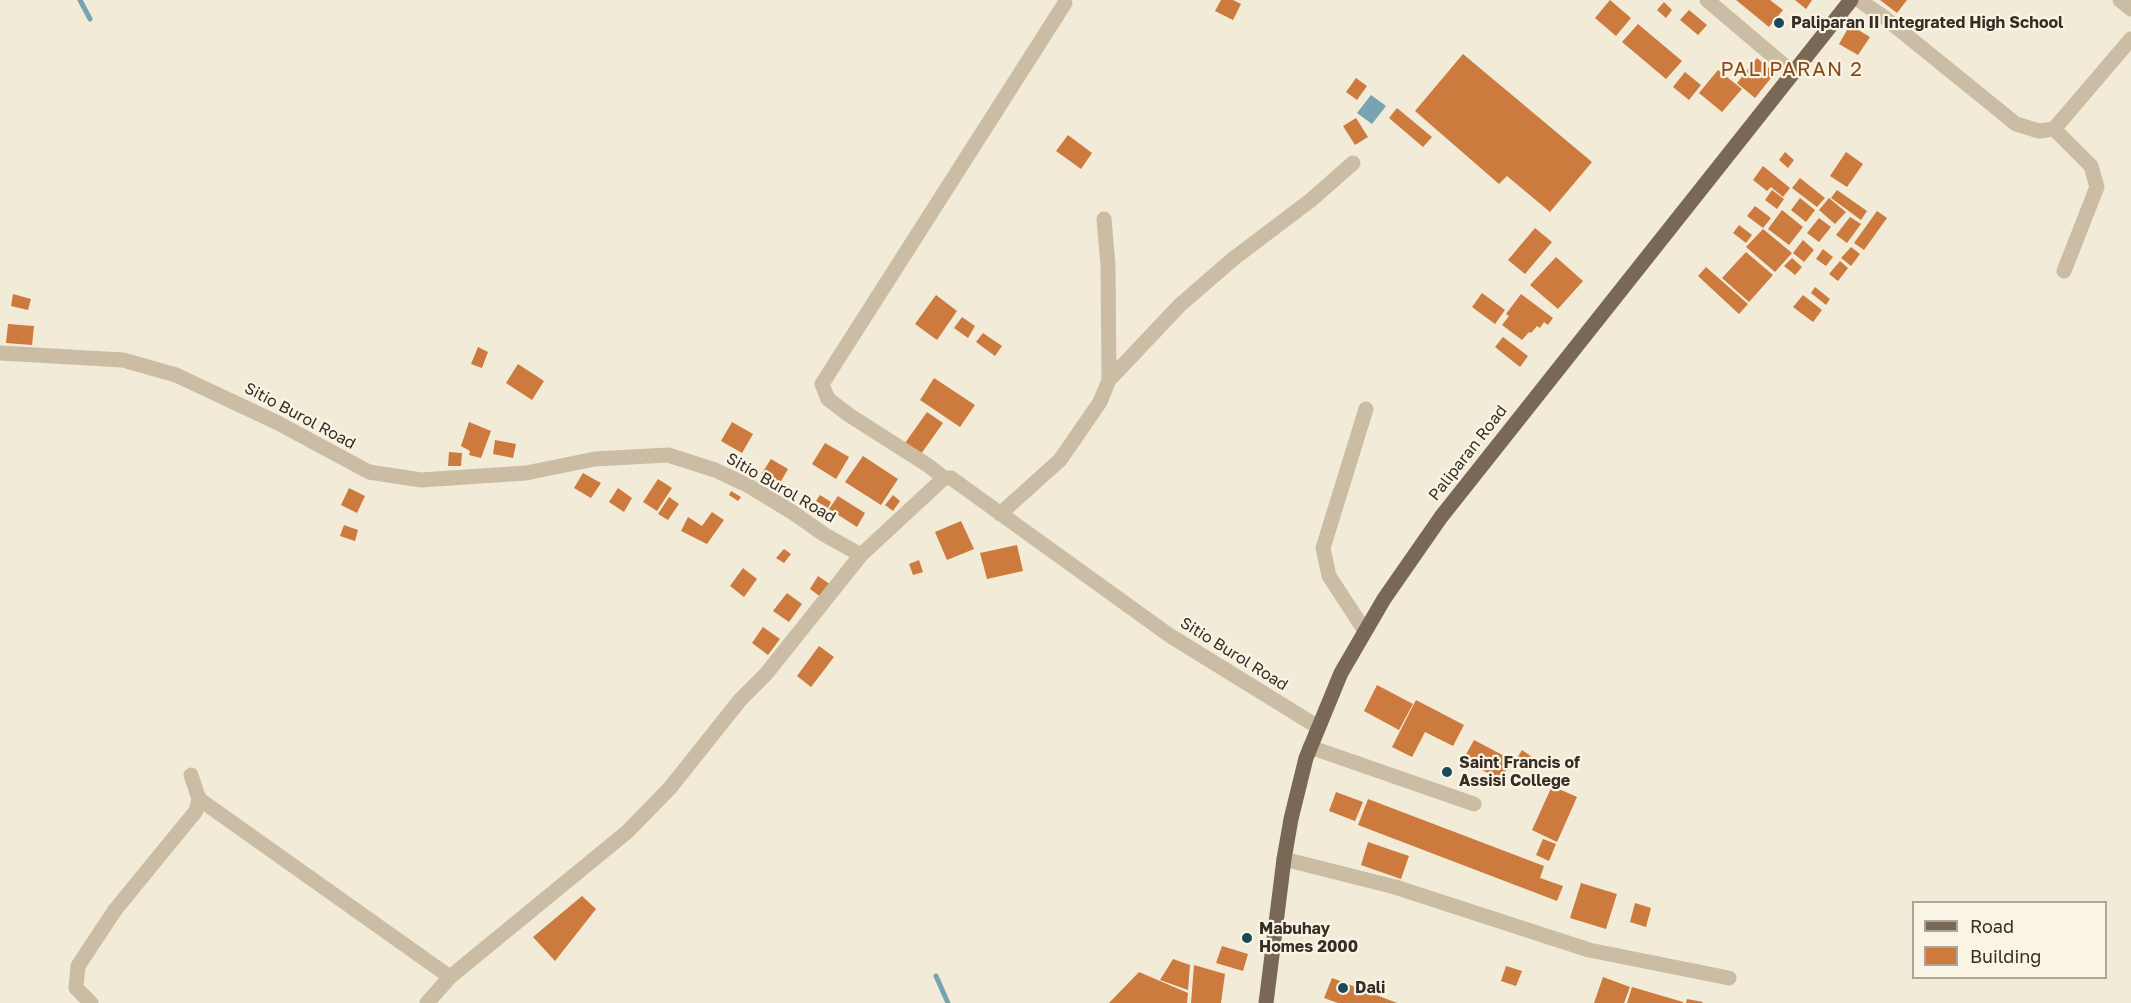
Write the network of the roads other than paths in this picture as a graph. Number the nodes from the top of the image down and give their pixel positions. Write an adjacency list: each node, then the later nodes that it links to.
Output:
1 (1707, 0): 8 (street)
2 (1851, 0): 8 (main road, Paliparan Road)
3 (1859, 0): 9 (street)
4 (2120, 0): 6 (street)
5 (1065, 3): 16 (street, Sitio Burol Road)
6 (2131, 9)
7 (2131, 39): 9 (street)
8 (1792, 72): 19 (main road, Paliparan Road)
9 (2055, 129): 12 (street)
10 (1353, 163): 14 (street)
11 (1104, 219): 14 (street)
12 (2064, 271)
13 (0, 353): 18 (street, Sitio Burol Road)
14 (1109, 380): 17 (street)
15 (1366, 409): 19 (street)
16 (944, 478): 17 (street, Sitio Burol Road); 18 (street)
17 (1000, 514): 20 (street, Sitio Burol Road)
18 (861, 555): 26 (street)
19 (1365, 632): 20 (main road, Paliparan Road)
20 (1318, 727): 21 (main road, Paliparan Road)
21 (1310, 747): 24 (street); 25 (main road, Paliparan Road)
22 (191, 775): 23 (street)
23 (199, 799): 26 (street); 28 (street)
24 (1474, 804)
25 (1284, 859): 27 (street); 30 (main road, Paliparan Road)
26 (450, 977): 29 (street)
27 (1729, 978)
28 (91, 1003)
29 (427, 1003)
30 (1266, 1003)

